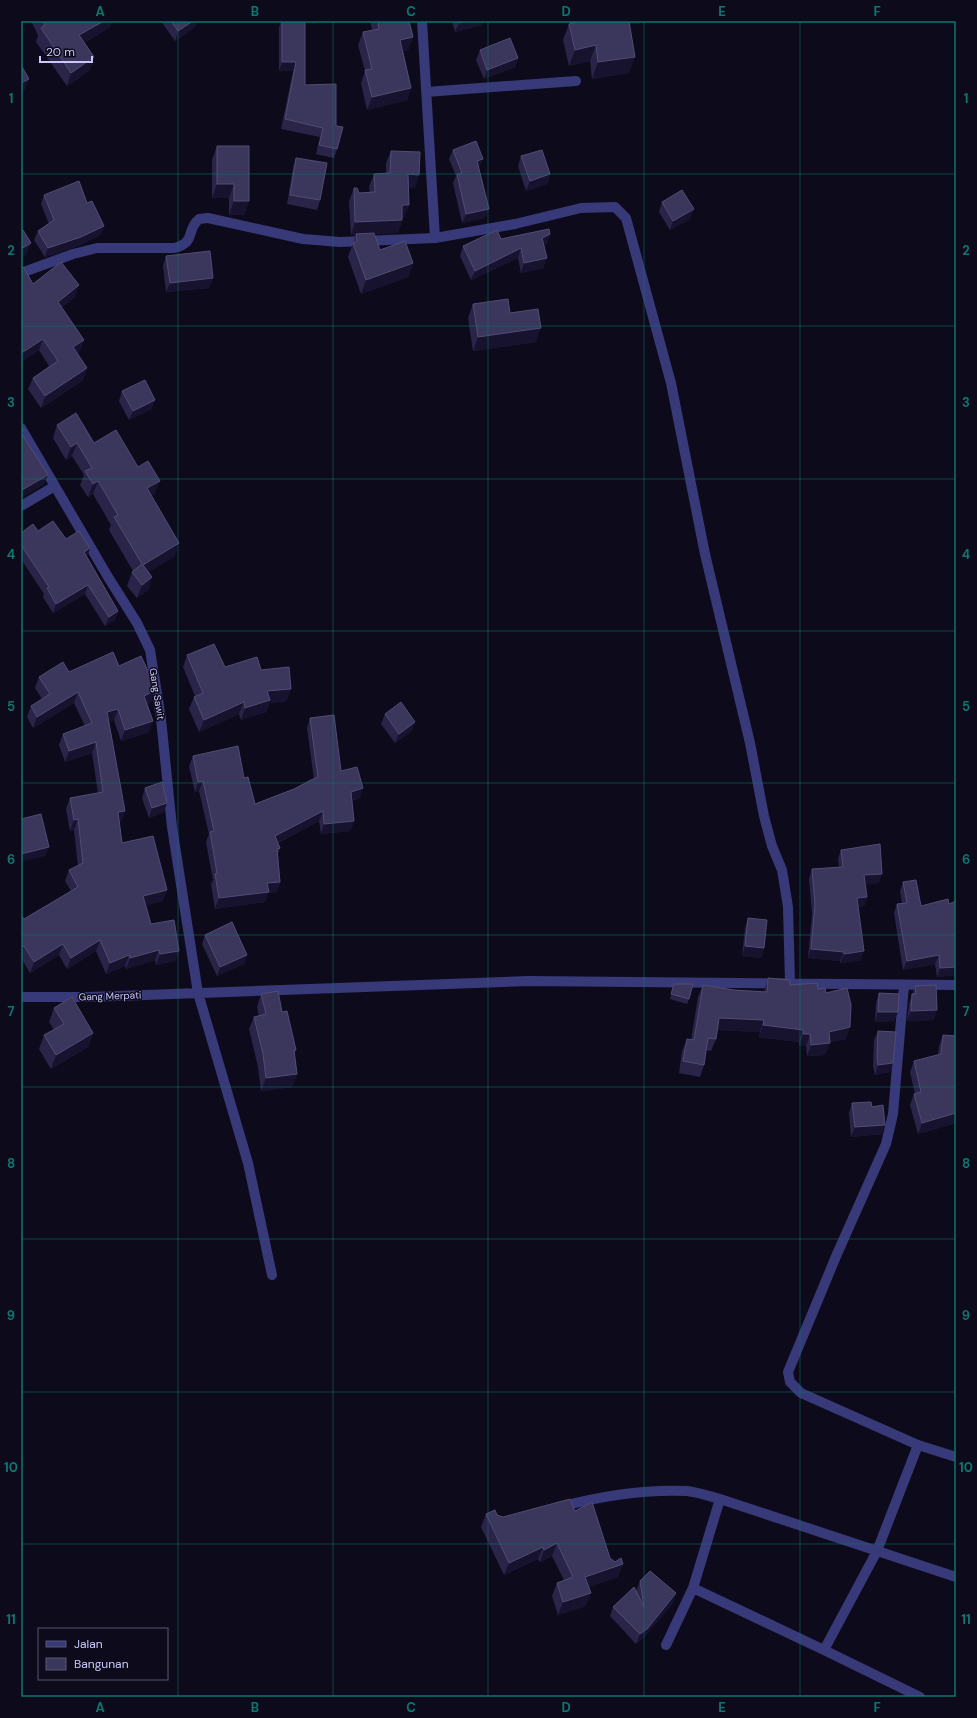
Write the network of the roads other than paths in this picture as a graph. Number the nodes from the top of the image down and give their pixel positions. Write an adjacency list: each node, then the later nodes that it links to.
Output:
1 (422, 21): 3 (street)
2 (576, 81): 3 (street)
3 (426, 92): 4 (street)
4 (435, 238): 5 (street); 9 (street)
5 (21, 273)
6 (21, 428): 7 (street, Gang Sawit)
7 (55, 486): 8 (street); 12 (street, Gang Sawit)
8 (21, 506)
9 (790, 983): 10 (street, Gang Merpati); 12 (street, Gang Merpati)
10 (904, 985): 11 (street, Gang Merpati); 15 (street)
11 (956, 985)
12 (198, 993): 13 (street, Gang Merpati); 14 (street, Gang Sawit)
13 (21, 997)
14 (272, 1275)
15 (918, 1445): 16 (street); 21 (street)
16 (956, 1457)
17 (589, 1499): 18 (street); 19 (street); 20 (street)
18 (720, 1499): 21 (street); 23 (street)
19 (551, 1509)
20 (593, 1513)
21 (877, 1551): 22 (street); 25 (street)
22 (956, 1577)
23 (693, 1588): 24 (street); 25 (street)
24 (666, 1645)
25 (824, 1650): 26 (street)
26 (920, 1697)

